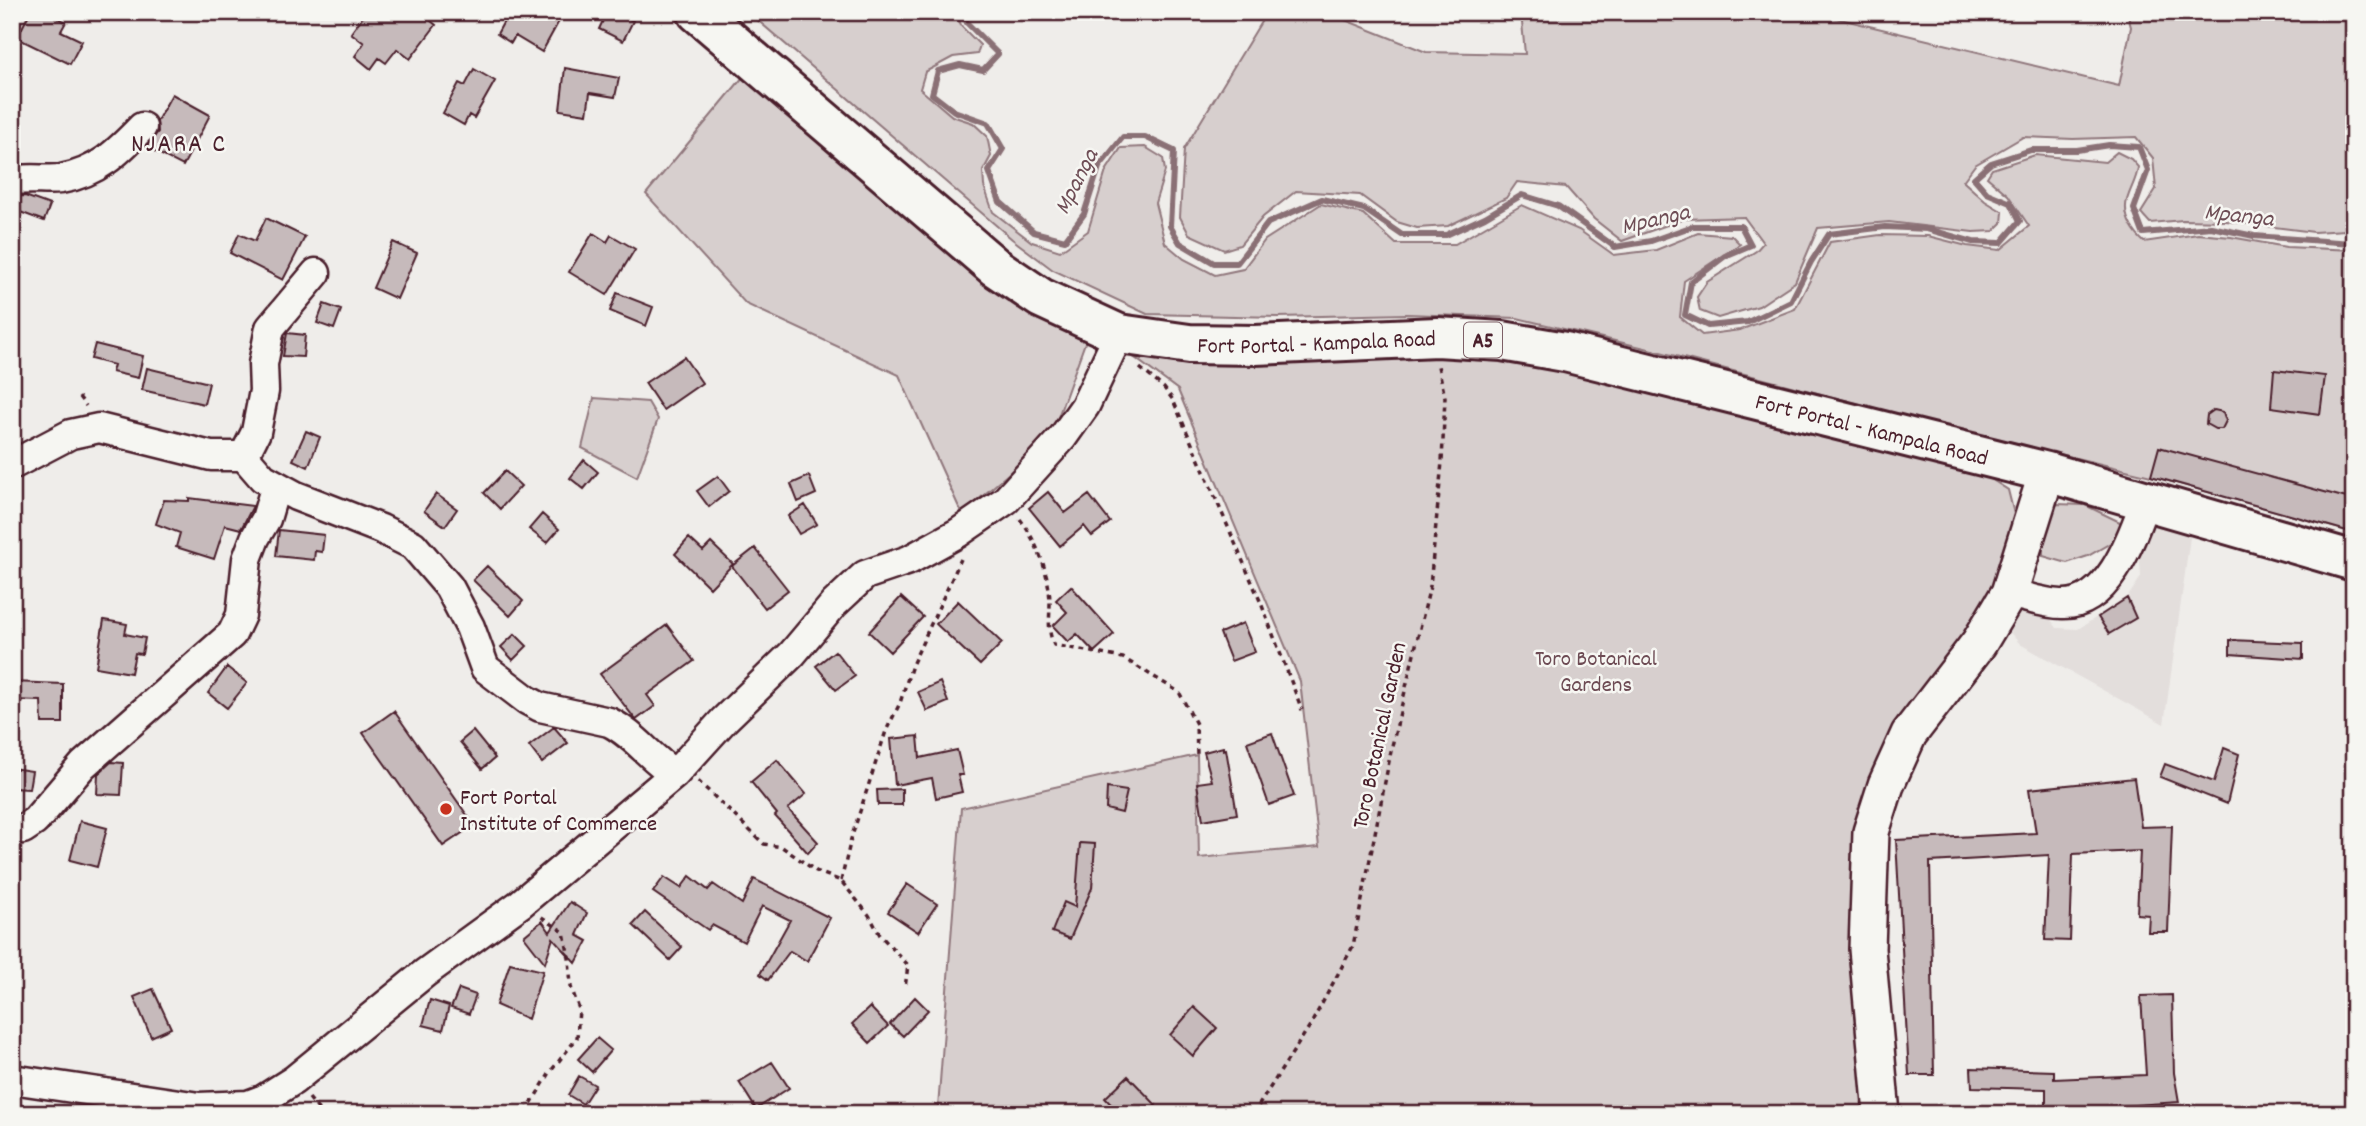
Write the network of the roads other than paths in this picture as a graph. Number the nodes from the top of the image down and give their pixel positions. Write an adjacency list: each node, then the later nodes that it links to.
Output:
1 (697, 12): 5 (highway, Fort Portal - Kampala Road / A5)
2 (142, 127): 3 (street)
3 (12, 181)
4 (316, 273): 6 (street)
5 (1114, 345): 8 (highway, Fort Portal - Kampala Road / A5); 13 (street)
6 (244, 456): 7 (street); 9 (street)
7 (12, 465)
8 (2047, 472): 10 (highway, Fort Portal - Kampala Road / A5); 12 (main road)
9 (276, 485): 13 (street); 14 (street)
10 (2146, 499): 11 (highway, Fort Portal - Kampala Road / A5); 12 (street)
11 (2354, 561)
12 (2008, 593): 16 (main road)
13 (675, 774): 15 (street)
14 (12, 830)
15 (12, 1079)
16 (1882, 1114)

